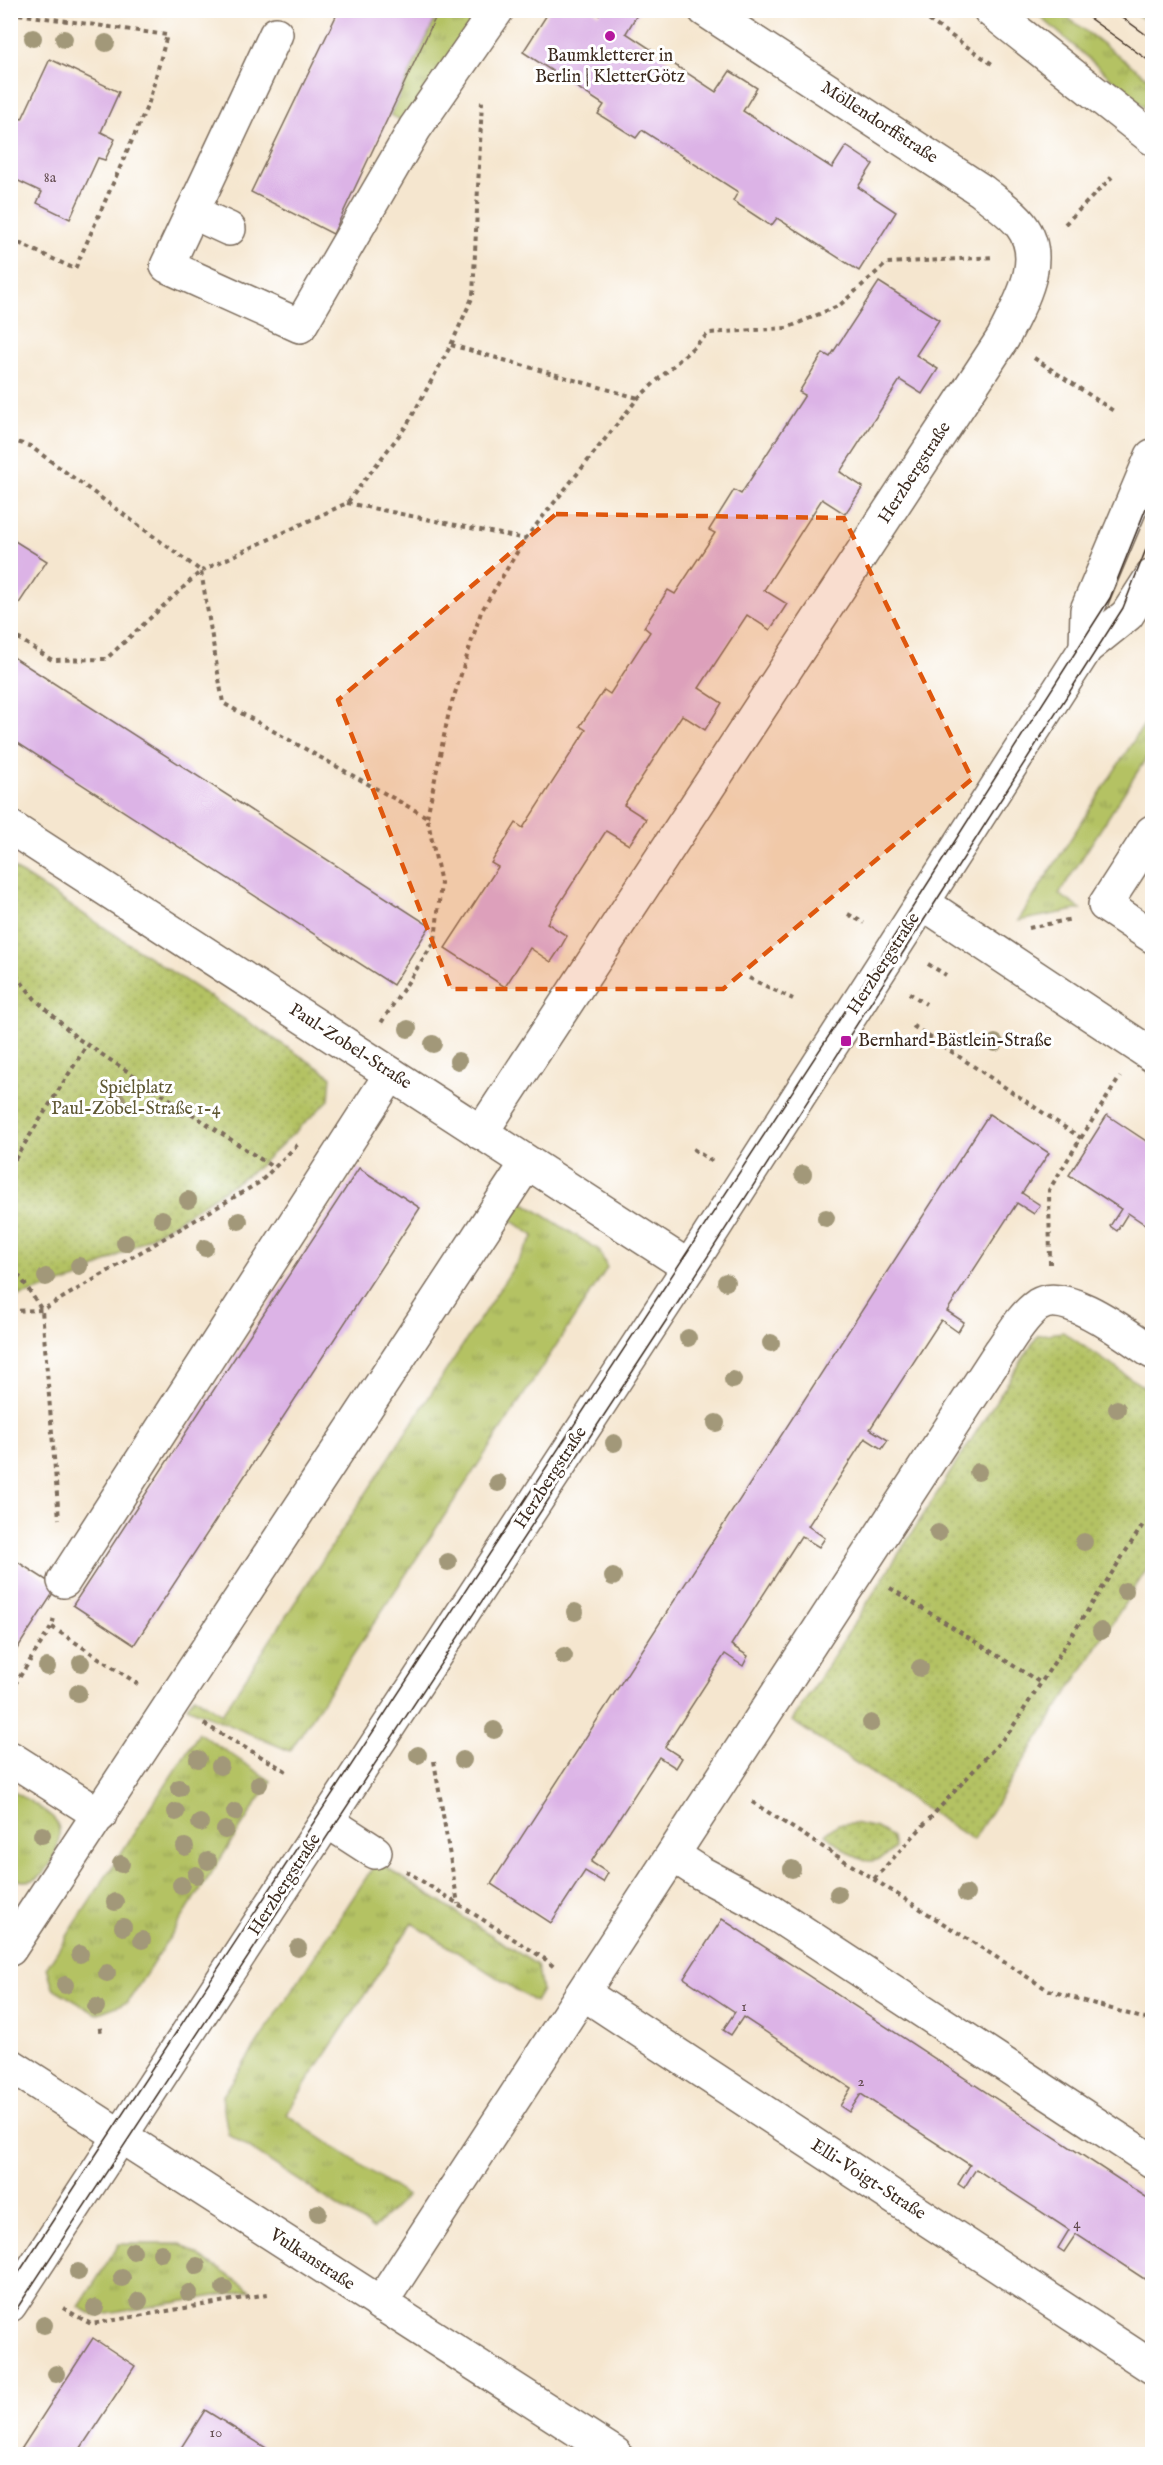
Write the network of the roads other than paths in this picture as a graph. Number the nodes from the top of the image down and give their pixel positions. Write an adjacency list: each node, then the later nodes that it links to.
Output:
1 (497, 10): 6 (street)
2 (705, 10): 8 (street, Möllendorffstraße)
3 (990, 10): 5 (street)
4 (276, 34): 6 (street)
5 (1152, 138)
6 (192, 212): 7 (street)
7 (229, 229)
8 (1033, 255): 18 (street, Herzbergstraße)
9 (1152, 456): 11 (street)
10 (1152, 576): 11 (street, Herzbergstraße)
11 (1086, 648): 14 (street, Herzbergstraße)
12 (10, 827): 17 (street, Paul-Zobel-Straße)
13 (1152, 832): 15 (street)
14 (923, 903): 16 (street); 20 (street, Herzbergstraße)
15 (1152, 936)
16 (1146, 1051)
17 (391, 1074): 18 (street, Paul-Zobel-Straße); 22 (street)
18 (481, 1133): 19 (street, Paul-Zobel-Straße)
19 (527, 1163): 20 (street, Paul-Zobel-Straße); 24 (street)
20 (689, 1267): 25 (street, Herzbergstraße)
21 (1152, 1352): 27 (street)
22 (64, 1581)
23 (10, 1758): 24 (street)
24 (100, 1815): 28 (street)
25 (327, 1821): 26 (street); 31 (street, Herzbergstraße)
26 (375, 1852)
27 (673, 1855): 29 (street); 32 (street)
28 (10, 1949)
29 (583, 1993): 33 (street); 35 (street, Elli-Voigt-Straße)
30 (10, 2065): 31 (street, Vulkanstraße)
31 (120, 2136): 33 (street, Vulkanstraße); 34 (street, Herzbergstraße)
32 (1152, 2161)
33 (380, 2304): 36 (street, Vulkanstraße)
34 (10, 2305)
35 (1152, 2367)
36 (615, 2454)

